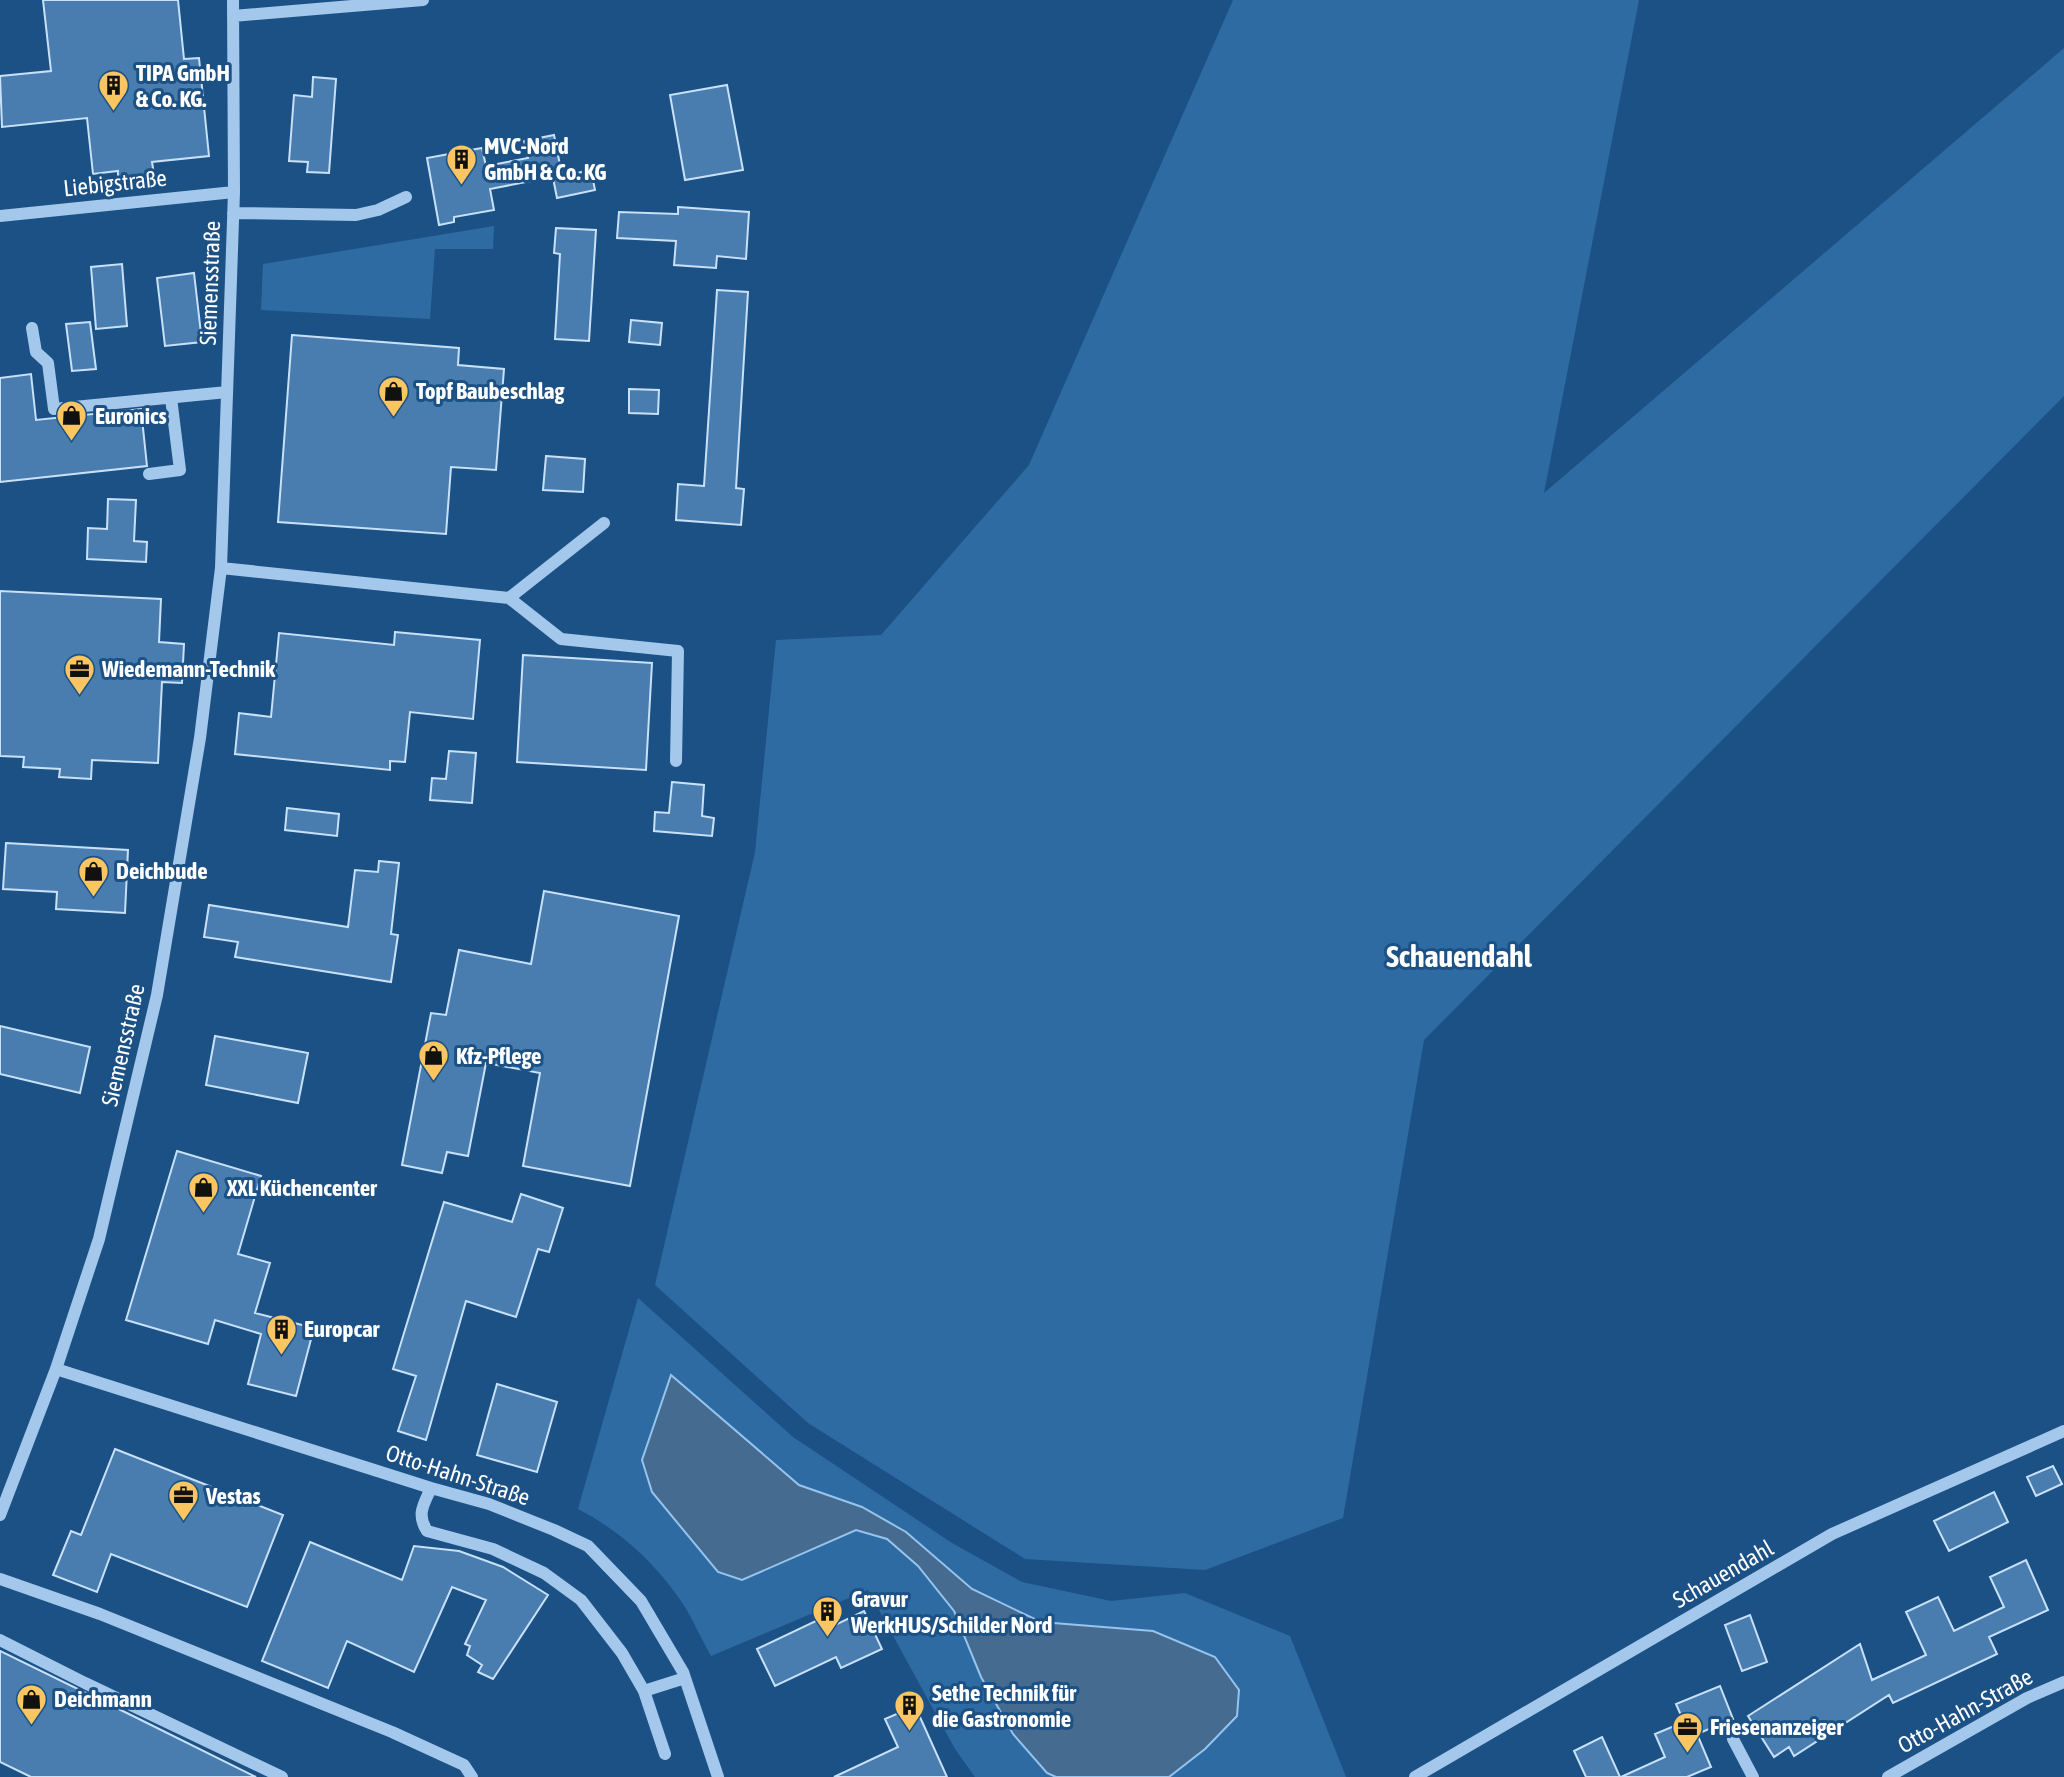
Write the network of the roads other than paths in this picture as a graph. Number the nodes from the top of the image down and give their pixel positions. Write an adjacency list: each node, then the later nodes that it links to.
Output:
1 (233, 0): 3 (street, Siemensstraße)
2 (423, 0): 3 (street)
3 (233, 16): 4 (street, Siemensstraße)
4 (234, 192): 6 (street, Siemensstraße); 7 (street, Liebigstraße)
5 (407, 197): 6 (street)
6 (233, 213): 9 (street, Siemensstraße)
7 (0, 216)
8 (32, 328): 10 (street)
9 (227, 392): 10 (street); 13 (street, Siemensstraße)
10 (171, 398): 11 (street)
11 (149, 474)
12 (604, 523): 14 (street)
13 (221, 568): 14 (street); 16 (street, Siemensstraße)
14 (509, 598): 15 (street)
15 (676, 761)
16 (56, 1369): 18 (street, Otto-Hahn-Straße); 19 (street, Siemensstraße)
17 (2064, 1431): 30 (street, Schauendahl)
18 (431, 1488): 22 (street, Otto-Hahn-Straße); 24 (street)
19 (0, 1515)
20 (0, 1579): 28 (street)
21 (0, 1640): 27 (street)
22 (685, 1678): 24 (street); 29 (street, Otto-Hahn-Straße)
23 (2064, 1682): 32 (street, Otto-Hahn-Straße)
24 (644, 1690): 26 (street)
25 (1733, 1739): 31 (street)
26 (665, 1754)
27 (282, 1777)
28 (472, 1777)
29 (718, 1777)
30 (1415, 1777)
31 (1753, 1777)
32 (1888, 1777)

